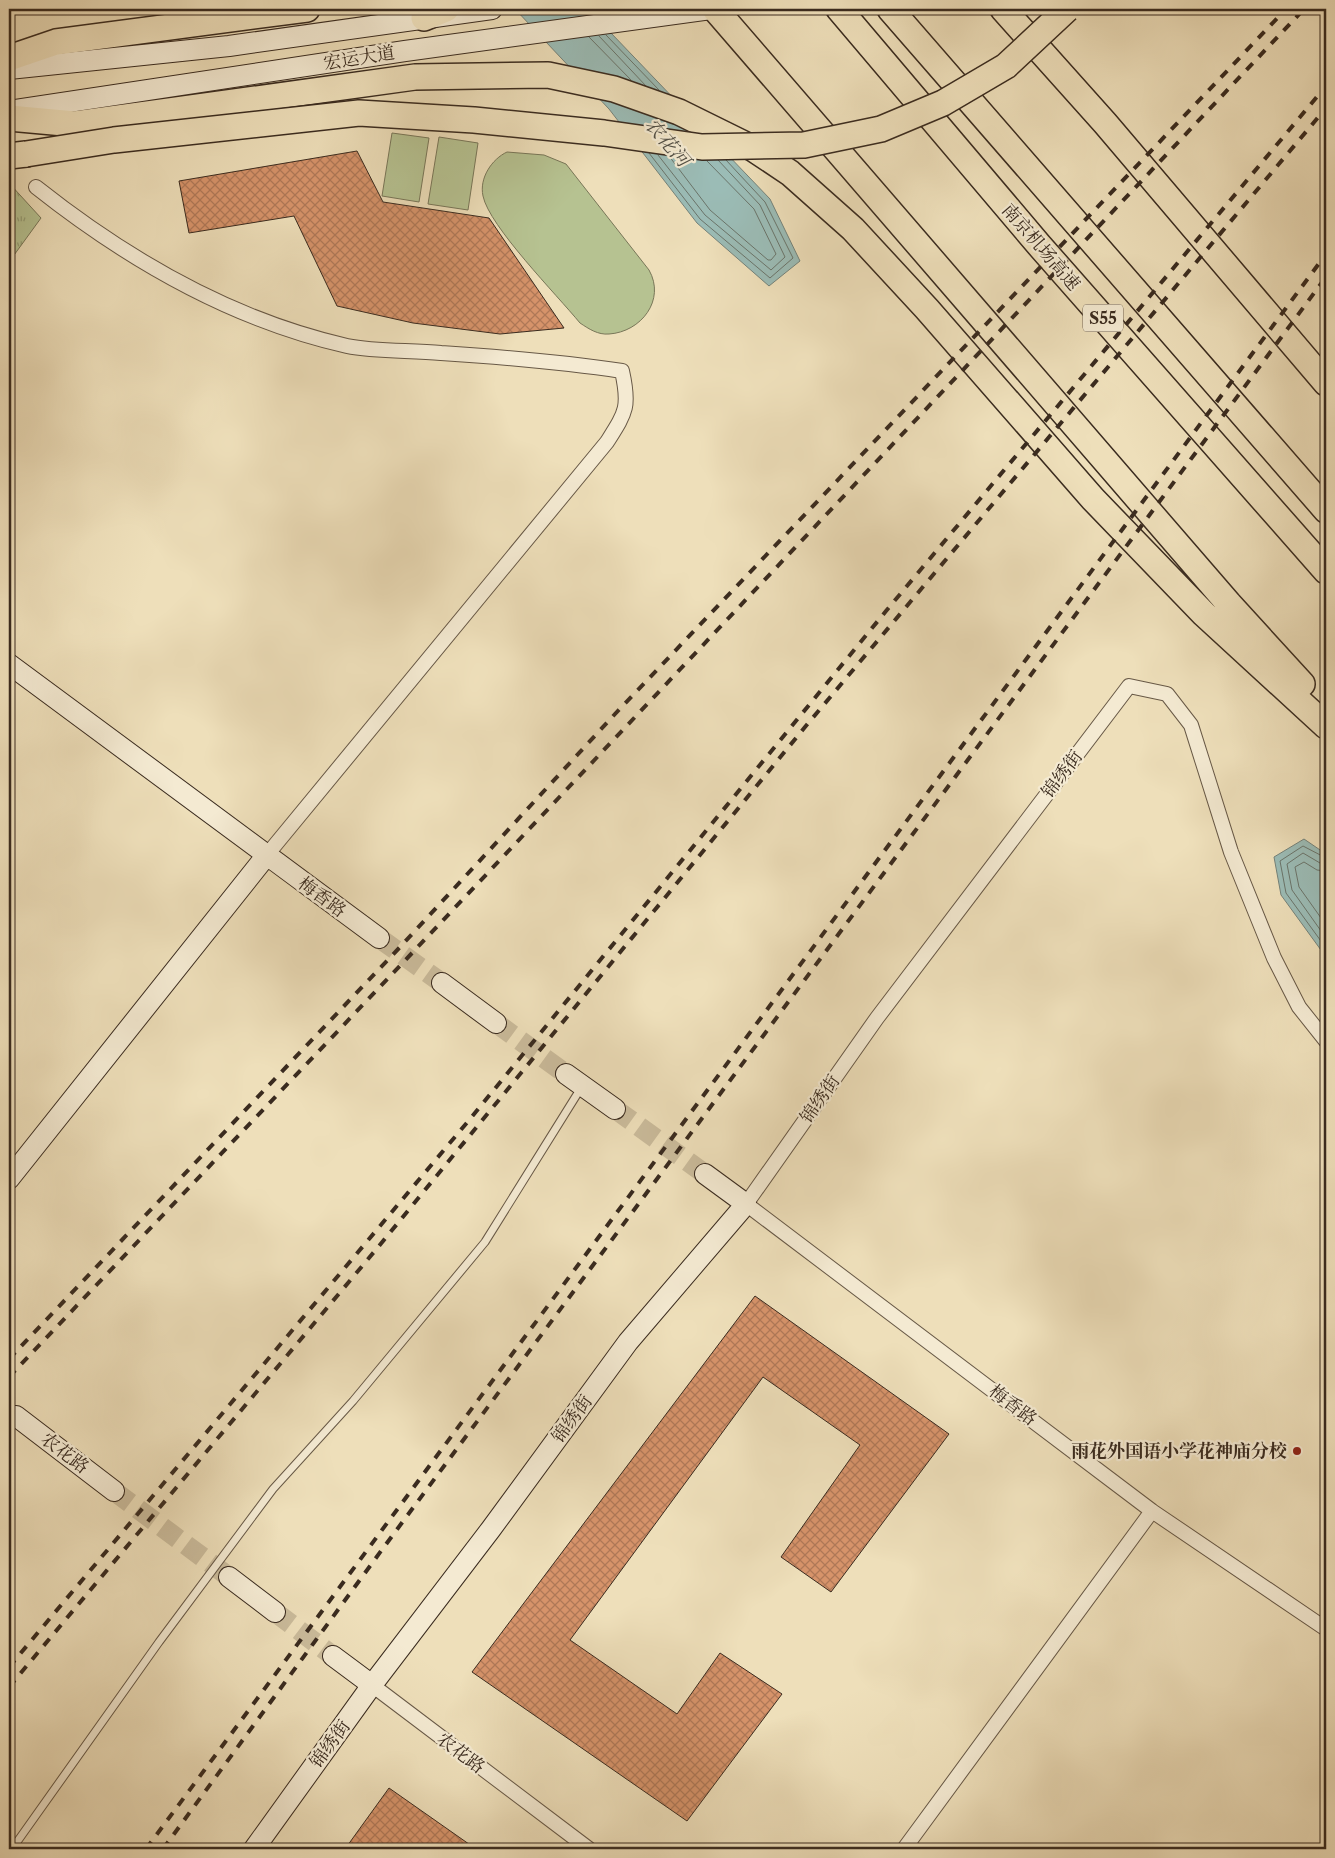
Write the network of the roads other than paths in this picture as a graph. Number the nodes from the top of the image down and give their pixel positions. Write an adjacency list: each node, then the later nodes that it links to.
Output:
1 (308, 9): 10 (highway)
2 (492, 9): 9 (street, 宏运大道)
3 (711, 9): 12 (street, 宏运大道)
4 (715, 9): 20 (highway)
5 (839, 9): 18 (highway, 南京机场高速 / S55)
6 (890, 9): 17 (highway, S55)
7 (1003, 9): 16 (highway)
8 (1067, 9): 14 (highway, bridge)
9 (435, 14): 11 (street, 宏运大道)
10 (9, 58)
11 (9, 69)
12 (9, 111)
13 (9, 118): 21 (highway, bridge)
14 (18, 155)
15 (36, 187): 22 (street)
16 (1326, 383)
17 (1326, 510)
18 (1326, 571)
19 (9, 664): 22 (street, 梅香路)
20 (1326, 711)
21 (1326, 726)
22 (266, 856): 23 (street, 梅香路); 31 (street)
23 (378, 938)
24 (442, 984): 25 (street)
25 (496, 1023)
26 (1326, 1040): 32 (street, 锦绣街)
27 (566, 1074): 28 (street)
28 (582, 1085): 29 (street); 41 (lane)
29 (615, 1109)
30 (705, 1174): 32 (street, 梅香路)
31 (9, 1179)
32 (746, 1204): 35 (street, 梅香路); 40 (street, 锦绣街)
33 (16, 1416): 34 (street, 农花路)
34 (114, 1491)
35 (1152, 1511): 38 (street, 梅香路); 44 (street)
36 (229, 1577): 37 (street)
37 (275, 1612)
38 (1326, 1629)
39 (333, 1656): 40 (street, 农花路)
40 (372, 1685): 42 (street, 锦绣街); 43 (street, 农花路)
41 (12, 1849)
42 (254, 1849)
43 (589, 1849)
44 (904, 1849)

